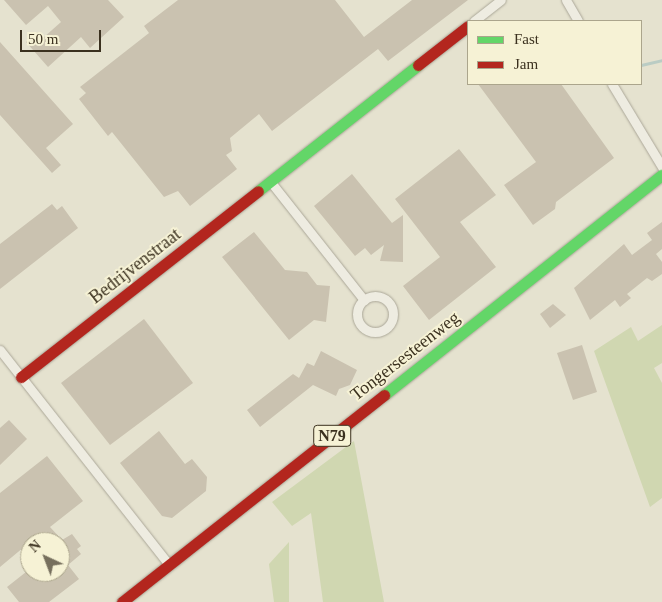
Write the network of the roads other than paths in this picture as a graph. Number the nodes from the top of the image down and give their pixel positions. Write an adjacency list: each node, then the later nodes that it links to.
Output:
1 (501, 0): 3 (street)
2 (566, 0): 4 (street)
3 (475, 20)
4 (577, 20)
5 (467, 27): 9 (main road, Bedrijvenstraat)
6 (613, 85): 7 (street)
7 (662, 167)
8 (662, 175): 13 (main road, Tongersesteenweg / N79)
9 (270, 181): 10 (street); 12 (main road, Bedrijvenstraat)
10 (364, 300): 10 (street)
11 (0, 350): 12 (street)
12 (21, 378): 13 (street)
13 (169, 565): 14 (main road, Tongersesteenweg / N79)
14 (122, 602)

